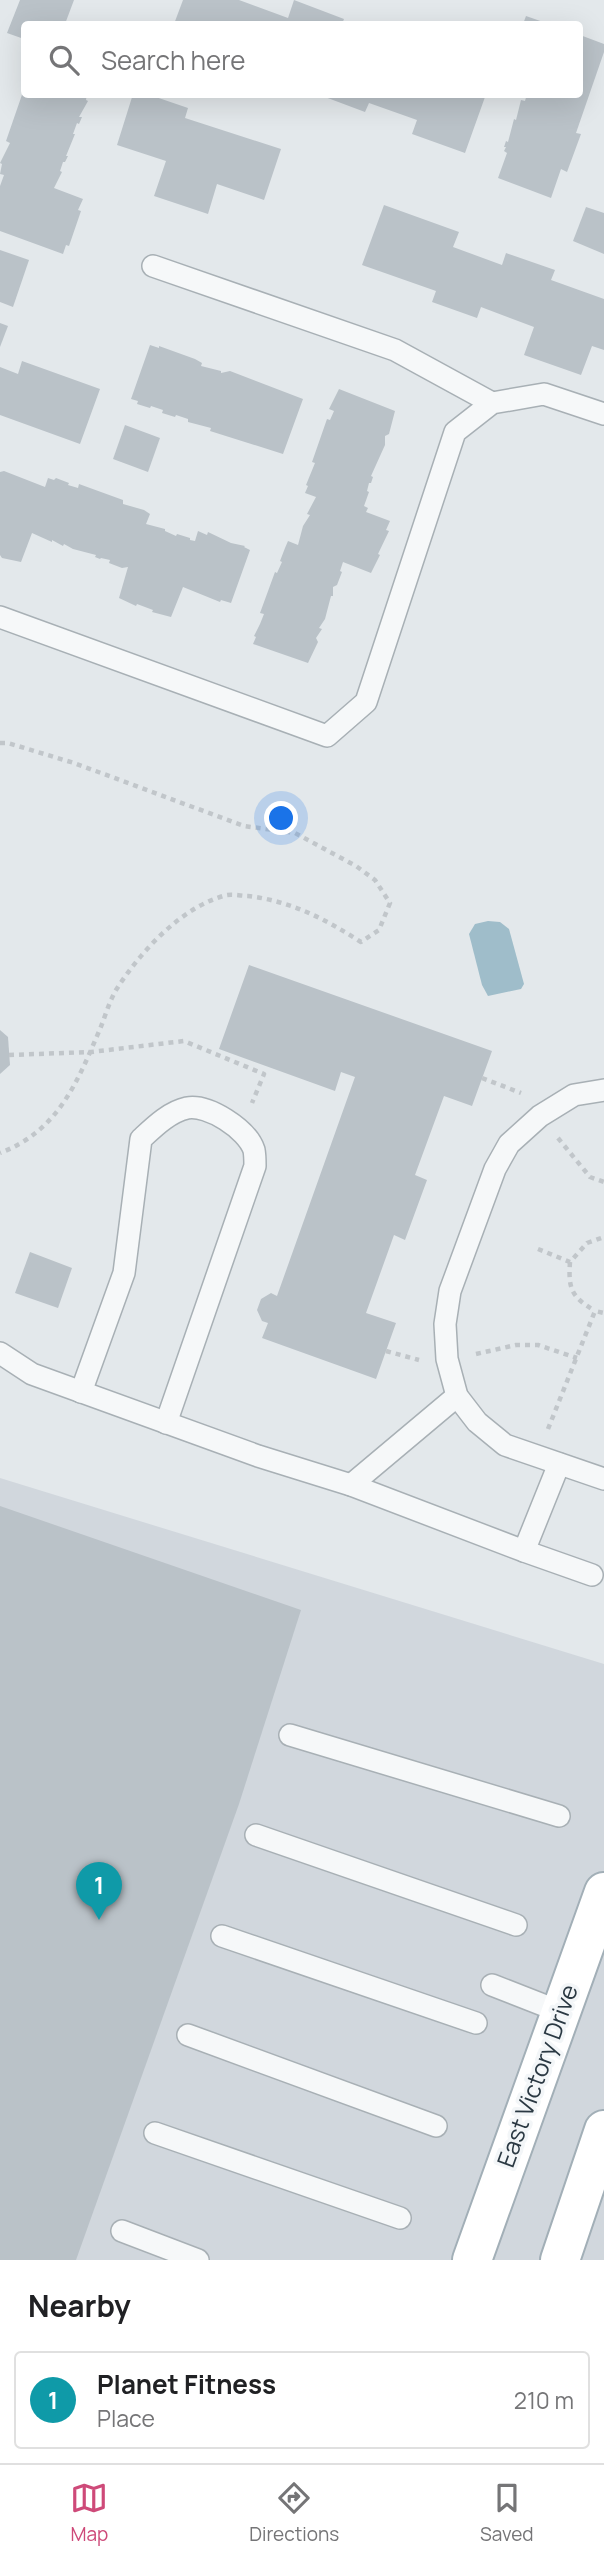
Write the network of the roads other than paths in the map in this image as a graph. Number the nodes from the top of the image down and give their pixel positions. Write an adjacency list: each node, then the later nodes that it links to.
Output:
1 (153, 266): 2 (lane)
2 (492, 403): 3 (lane); 4 (lane)
3 (604, 414)
4 (0, 617)
5 (604, 1090): 8 (lane)
6 (0, 1353): 7 (lane)
7 (81, 1392): 9 (lane); 9 (lane)
8 (457, 1396): 10 (lane); 12 (lane)
9 (166, 1423): 12 (lane)
10 (559, 1464): 11 (lane); 13 (lane)
11 (604, 1479)
12 (351, 1485): 13 (lane)
13 (524, 1551): 14 (lane)
14 (592, 1575)
15 (290, 1735): 16 (lane)
16 (559, 1816)
17 (256, 1835): 19 (lane)
18 (604, 1892): 22 (main road, East Victory Drive)
19 (516, 1925)
20 (222, 1936): 23 (lane)
21 (492, 1984): 22 (lane)
22 (561, 2012): 31 (main road, East Victory Drive)
23 (476, 2023)
24 (188, 2035): 25 (lane)
25 (436, 2126)
26 (604, 2130): 32 (main road)
27 (155, 2133): 28 (lane)
28 (400, 2218)
29 (122, 2231): 30 (lane)
30 (198, 2260)
31 (472, 2260)
32 (560, 2260)

